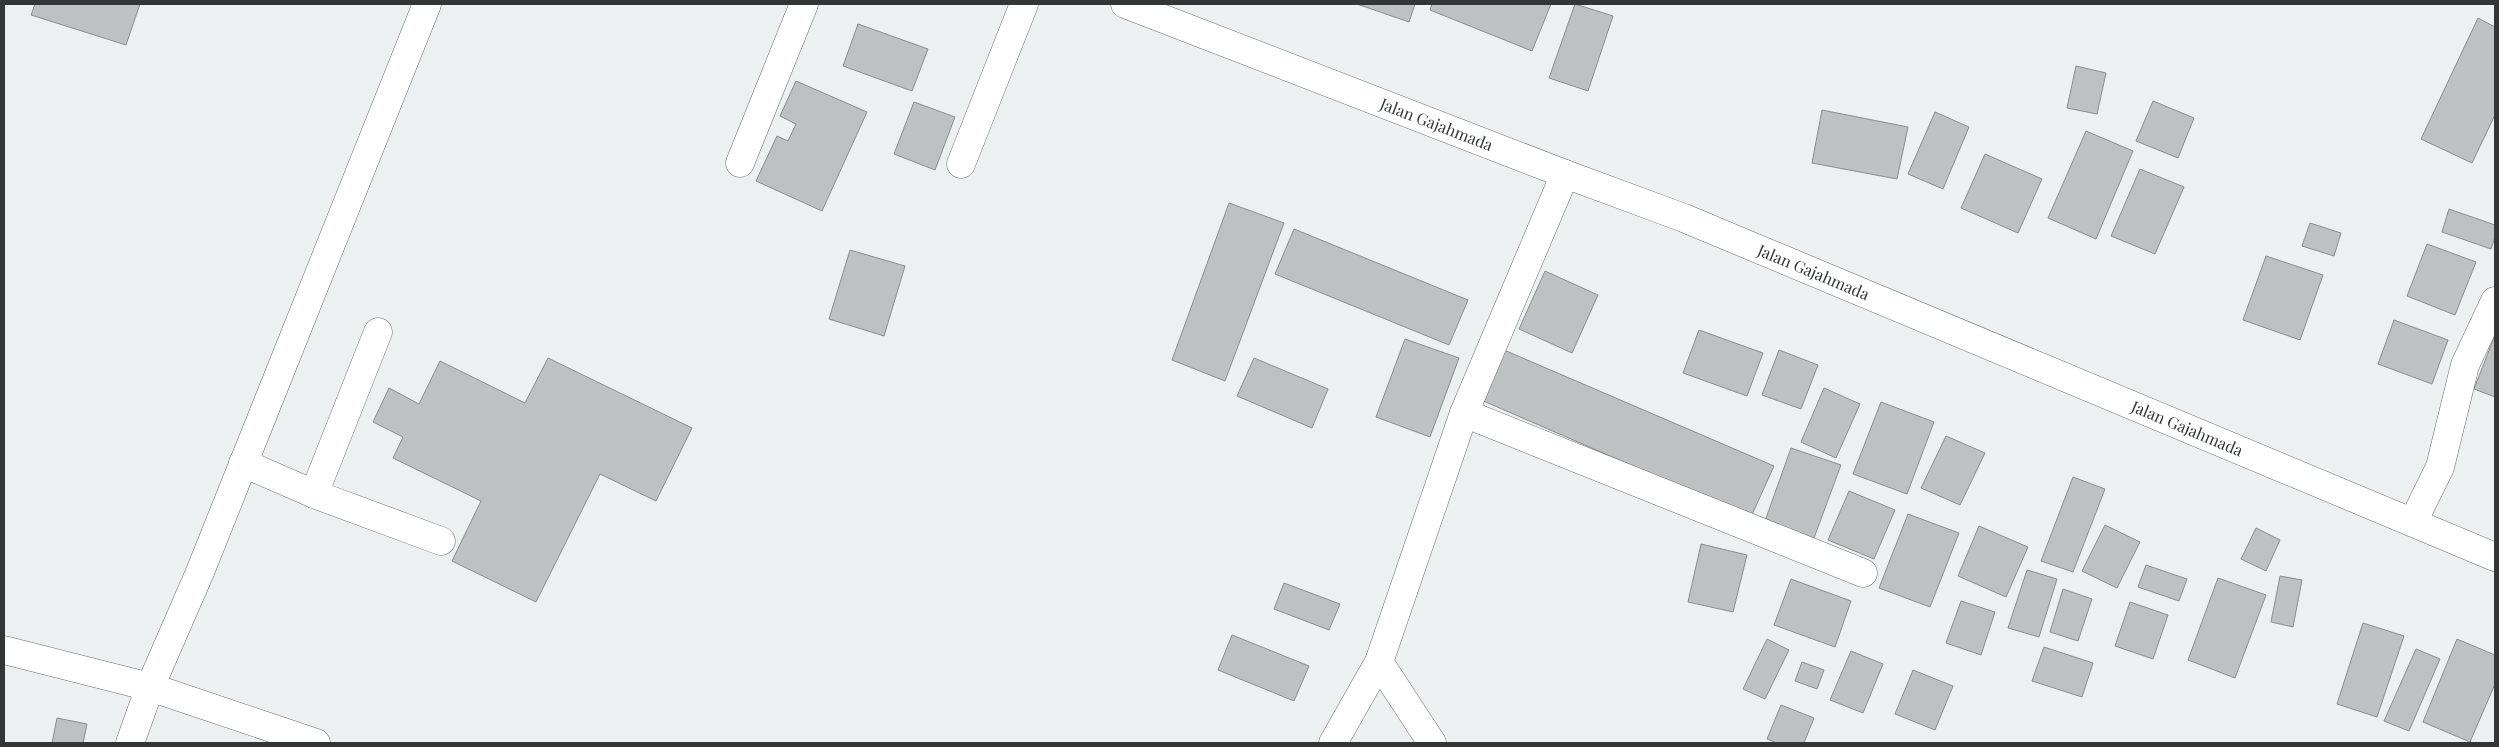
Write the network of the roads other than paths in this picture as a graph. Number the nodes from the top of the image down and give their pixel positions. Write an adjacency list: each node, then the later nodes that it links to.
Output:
1 (427, 4): 11 (street)
2 (804, 4): 5 (street)
3 (1024, 4): 6 (street)
4 (1125, 4): 7 (street, Jalan Gajahmada)
5 (740, 163)
6 (961, 164)
7 (1565, 174): 10 (street); 13 (street, Jalan Gajahmada)
8 (2495, 301): 13 (street)
9 (378, 332): 12 (street)
10 (1464, 413): 16 (street); 18 (street)
11 (243, 463): 12 (street); 19 (street)
12 (314, 494): 14 (street)
13 (2413, 522): 15 (street, Jalan Gajahmada)
14 (441, 541)
15 (2495, 557)
16 (1863, 573)
17 (4, 650): 19 (street)
18 (1379, 662): 22 (street); 23 (street)
19 (150, 687): 20 (street); 21 (street)
20 (130, 743)
21 (316, 743)
22 (1333, 743)
23 (1432, 743)

